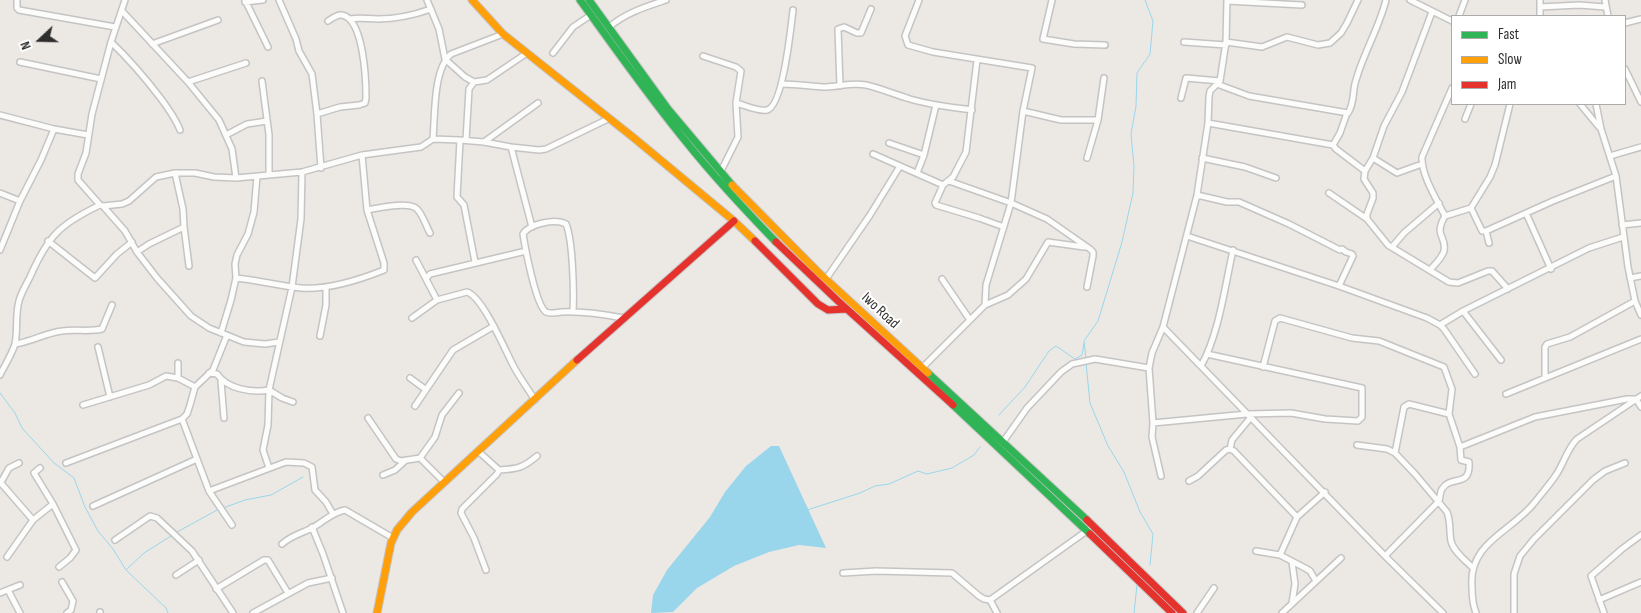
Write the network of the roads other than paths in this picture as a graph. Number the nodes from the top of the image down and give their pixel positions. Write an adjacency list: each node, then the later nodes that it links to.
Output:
1 (17, 0): 39 (street)
2 (125, 0): 27 (street)
3 (263, 0): 18 (street)
4 (279, 0): 78 (street)
5 (427, 0): 25 (street)
6 (472, 0): 41 (main road)
7 (580, 0): 29 (main road, Iwo Road)
8 (589, 0): 40 (main road, Iwo Road)
9 (666, 0): 20 (street)
10 (919, 0): 52 (street)
11 (1052, 0): 46 (street)
12 (1358, 0): 45 (street)
13 (1386, 0): 76 (street)
14 (1410, 0): 28 (street)
15 (1465, 0): 30 (street)
16 (1540, 0): 22 (street)
17 (1605, 0): 23 (street)
18 (245, 1): 47 (street)
19 (1227, 1): 21 (street); 45 (street)
20 (649, 3): 40 (street)
21 (1302, 4)
22 (1540, 7): 23 (street); 31 (street)
23 (1605, 7): 32 (street)
24 (871, 8): 63 (street)
25 (430, 9): 33 (street); 51 (street)
26 (793, 10): 62 (street)
27 (122, 11): 39 (street); 44 (street)
28 (1432, 12): 37 (street); 102 (street)
29 (591, 15): 49 (street); 171 (main road, Iwo Road)
30 (1459, 15)
31 (1540, 15)
32 (1608, 15)
33 (350, 19): 36 (street); 78 (street)
34 (1641, 19): 38 (street)
35 (218, 20): 44 (street)
36 (328, 21)
37 (1451, 21)
38 (1626, 23)
39 (115, 27): 42 (street)
40 (608, 28): 109 (main road, Iwo Road)
41 (503, 34): 48 (main road); 51 (street)
42 (111, 42): 57 (street); 86 (street)
43 (1184, 42): 45 (street)
44 (152, 44): 59 (street)
45 (1226, 44): 61 (street)
46 (1105, 45)
47 (268, 47)
48 (527, 53): 60 (street); 79 (main road)
49 (552, 53)
50 (703, 56): 67 (street)
51 (445, 60): 60 (street); 89 (street)
52 (977, 60): 74 (street); 75 (street)
53 (20, 62): 57 (street)
54 (246, 63): 59 (street)
55 (1626, 71): 66 (street)
56 (1104, 78): 81 (street)
57 (102, 79): 87 (street)
58 (262, 81): 82 (street)
59 (188, 82): 88 (street)
60 (474, 82): 90 (street)
61 (1219, 83): 65 (street); 76 (street); 83 (street)
62 (781, 84): 63 (street); 67 (street)
63 (840, 86): 69 (street)
64 (1451, 90): 103 (street)
65 (1181, 98)
66 (1641, 101)
67 (736, 103): 109 (street)
68 (538, 104): 91 (street)
69 (936, 105): 74 (street); 98 (street)
70 (1471, 105): 80 (street)
71 (1510, 105): 125 (street)
72 (1581, 105): 85 (street)
73 (1596, 105): 85 (street)
74 (972, 110): 116 (street)
75 (1023, 111): 81 (street); 122 (street)
76 (1347, 113): 93 (street)
77 (0, 114): 84 (street)
78 (317, 114): 105 (street)
79 (608, 119): 94 (street); 130 (main road)
80 (1465, 119)
81 (1098, 120): 100 (street)
82 (267, 121): 88 (street); 111 (street)
83 (1208, 123): 93 (street); 101 (street)
84 (54, 129): 87 (street); 121 (street)
85 (1600, 129): 99 (street)
86 (180, 130)
87 (88, 135): 124 (street)
88 (226, 135): 114 (street)
89 (433, 139): 90 (street); 97 (street)
90 (463, 140): 91 (street); 152 (street)
91 (484, 142): 94 (street)
92 (889, 143): 98 (street)
93 (1333, 145): 106 (street)
94 (511, 147): 134 (street)
95 (1641, 147): 99 (street)
96 (873, 154): 104 (street)
97 (362, 155): 105 (street); 126 (street)
98 (924, 155): 110 (street)
99 (1610, 156): 113 (street)
100 (1087, 158)
101 (1202, 158): 115 (street); 120 (street)
102 (1373, 158): 103 (street); 106 (street)
103 (1422, 164): 123 (street)
104 (900, 166): 110 (street); 159 (street)
105 (320, 168): 107 (street)
106 (1365, 170): 129 (street)
107 (302, 172): 111 (street); 163 (street)
108 (175, 173): 114 (street); 124 (street); 133 (street)
109 (720, 173): 159 (main road, Iwo Road)
110 (917, 173): 117 (street)
111 (269, 175): 112 (street)
112 (257, 176): 114 (street); 157 (street)
113 (1616, 176): 127 (street); 132 (street)
114 (236, 178)
115 (1276, 178)
116 (949, 181): 117 (street); 122 (street)
117 (943, 185): 135 (street)
118 (0, 193): 121 (street)
119 (1329, 193): 129 (street)
120 (1197, 195): 139 (street); 162 (street)
121 (20, 202): 147 (street)
122 (1011, 203): 135 (street); 138 (street)
123 (1439, 203): 128 (street); 146 (street)
124 (101, 205): 141 (street); 142 (street)
125 (1471, 208): 128 (street); 136 (street)
126 (367, 210): 137 (street); 164 (street)
127 (1526, 213): 136 (street); 154 (street)
128 (1445, 216): 155 (street)
129 (1367, 219): 146 (street)
130 (734, 221): 171 (main road); 176 (main road)
131 (1641, 222): 132 (street)
132 (1622, 225): 140 (street)
133 (184, 227): 150 (street); 153 (street)
134 (532, 227): 148 (street); 173 (street)
135 (1004, 227): 169 (street)
136 (1486, 231): 143 (street)
137 (430, 234)
138 (1069, 234): 144 (street); 145 (street)
139 (1187, 236): 149 (street); 180 (street)
140 (1623, 237): 154 (street); 158 (street)
141 (48, 241): 142 (street); 186 (street)
142 (132, 242): 150 (street)
143 (1489, 243)
144 (1067, 244): 145 (street); 169 (street)
145 (1084, 247): 165 (street)
146 (1392, 247): 155 (street)
147 (0, 250)
148 (526, 250): 152 (street); 173 (street)
149 (1233, 250): 162 (street); 188 (street)
150 (137, 252): 181 (street)
151 (416, 260): 161 (street)
152 (475, 262): 161 (street)
153 (189, 266)
154 (1551, 269): 166 (street)
155 (1430, 270): 166 (street)
156 (1641, 276): 158 (street)
157 (236, 278): 163 (street); 181 (street)
158 (1630, 278): 170 (street)
159 (826, 279): 185 (main road, Iwo Road)
160 (942, 279): 177 (street)
161 (426, 280): 167 (street)
162 (1339, 286): 178 (street)
163 (292, 287): 164 (street); 184 (street)
164 (326, 287): 182 (street)
165 (1087, 287)
166 (1508, 289): 172 (street)
167 (436, 300): 175 (street); 179 (street)
168 (112, 305): 186 (street)
169 (986, 305): 177 (street)
170 (1637, 305): 174 (street); 198 (street)
171 (846, 309): 185 (main road, Iwo Road)
172 (1463, 311): 178 (street); 189 (street)
173 (573, 312): 176 (street)
174 (1641, 315)
175 (412, 318)
176 (623, 318): 209 (main road)
177 (970, 320): 193 (street)
178 (1440, 325): 196 (street)
179 (494, 326): 203 (street); 209 (street)
180 (1163, 327): 191 (street); 194 (street)
181 (224, 334): 184 (street); 195 (street)
182 (320, 336)
183 (1641, 338): 198 (street)
184 (279, 342): 204 (street)
185 (888, 343): 193 (main road, Iwo Road); 251 (main road, Iwo Road)
186 (14, 344): 197 (street)
187 (98, 347): 207 (street)
188 (1207, 354): 191 (street); 192 (street)
189 (1500, 360)
190 (178, 363): 199 (street)
191 (1201, 366): 215 (street)
192 (1262, 366): 214 (street); 215 (street)
193 (922, 368): 220 (main road, Iwo Road)
194 (1149, 368): 219 (street); 220 (street)
195 (213, 372): 201 (street); 202 (street)
196 (1475, 374)
197 (0, 375)
198 (1544, 377): 206 (street)
199 (178, 378): 202 (street); 207 (street)
200 (410, 378): 203 (street)
201 (221, 381): 204 (street); 216 (street)
202 (194, 387): 218 (street)
203 (425, 389): 212 (street)
204 (269, 390): 210 (street); 234 (street)
205 (459, 393): 227 (street)
206 (1506, 394)
207 (110, 397): 211 (street)
208 (1639, 398): 213 (street); 222 (street); 264 (street)
209 (535, 400): 224 (main road)
210 (293, 402)
211 (83, 405)
212 (415, 406)
213 (1641, 407)
214 (1449, 414): 222 (street); 225 (street)
215 (1249, 416): 219 (street); 223 (street); 242 (street)
216 (224, 418)
217 (368, 418): 229 (street)
218 (182, 419): 228 (street); 230 (street)
219 (1154, 423): 237 (street)
220 (1003, 442): 289 (main road, Iwo Road)
221 (1357, 445): 225 (street)
222 (1460, 447): 243 (street)
223 (1230, 449): 238 (street); 247 (street)
224 (478, 451): 235 (street); 239 (main road)
225 (1395, 453): 243 (street)
226 (537, 456): 235 (street)
227 (420, 458): 229 (street); 239 (street)
228 (197, 459): 241 (street); 245 (street)
229 (407, 460): 236 (street)
230 (66, 462)
231 (19, 463): 240 (street)
232 (1626, 463): 294 (street)
233 (40, 468): 244 (street)
234 (269, 468): 241 (street); 246 (street)
235 (499, 470): 265 (street)
236 (383, 475)
237 (1161, 476)
238 (1189, 481)
239 (444, 482): 253 (main road)
240 (0, 483): 248 (street)
241 (210, 491): 249 (street)
242 (1325, 492): 247 (street); 258 (street)
243 (1439, 501): 258 (street); 264 (street)
244 (53, 504): 248 (street); 263 (street)
245 (93, 506)
246 (333, 514): 250 (street); 253 (street)
247 (1297, 517): 257 (street)
248 (33, 520): 259 (street)
249 (232, 525)
250 (312, 527): 255 (street); 268 (street)
251 (1088, 530): 278 (street); 288 (main road, Iwo Road)
252 (1641, 535): 279 (street)
253 (393, 538): 286 (main road)
254 (115, 540): 261 (street)
255 (282, 544)
256 (1256, 551): 257 (street)
257 (1280, 555): 262 (street)
258 (1385, 556): 292 (street)
259 (7, 557)
260 (1341, 558): 269 (street)
261 (199, 560): 267 (street); 274 (street)
262 (1292, 562): 269 (street); 280 (street)
263 (59, 567)
264 (1472, 567): 293 (street)
265 (486, 570)
266 (844, 573): 278 (street)
267 (176, 575)
268 (332, 578): 277 (street); 285 (street)
269 (1316, 581): 280 (street)
270 (62, 582): 282 (street)
271 (1641, 582): 279 (street)
272 (20, 585): 275 (street)
273 (1214, 588): 290 (street)
274 (216, 589): 277 (street); 283 (street)
275 (8, 590): 276 (street); 281 (street)
276 (0, 593)
277 (288, 593): 284 (street)
278 (990, 600): 287 (street)
279 (1599, 600): 295 (street)
280 (1292, 604): 291 (street)
281 (20, 613)
282 (68, 613)
283 (233, 613)
284 (253, 613)
285 (343, 613)
286 (377, 613)
287 (997, 613)
288 (1172, 613)
289 (1183, 613)
290 (1197, 613)
291 (1282, 613)
292 (1443, 613)
293 (1476, 613)
294 (1514, 613)
295 (1604, 613)

